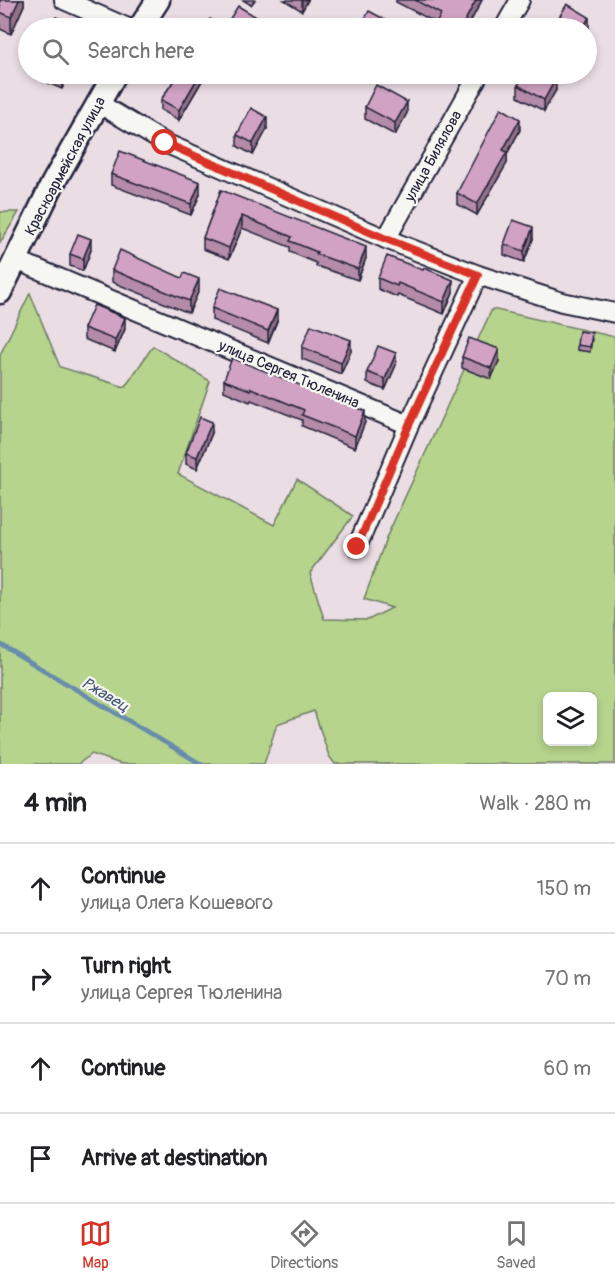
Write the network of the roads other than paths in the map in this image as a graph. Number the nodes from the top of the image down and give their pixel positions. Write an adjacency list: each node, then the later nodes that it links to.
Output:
1 (64, 0): 4 (street)
2 (158, 0): 5 (street)
3 (520, 0): 6 (street)
4 (105, 18)
5 (146, 18)
6 (510, 18)
7 (109, 84): 9 (street, Красноармейская улица)
8 (473, 84): 10 (street, улица Билялова)
9 (98, 103): 10 (street); 11 (street, Красноармейская улица)
10 (386, 239): 12 (street)
11 (16, 260): 13 (street, Красноармейская улица); 15 (street, улица Сергея Тюленина)
12 (478, 275): 14 (street); 15 (street)
13 (0, 292)
14 (615, 313)
15 (409, 425): 16 (street)
16 (357, 547)

